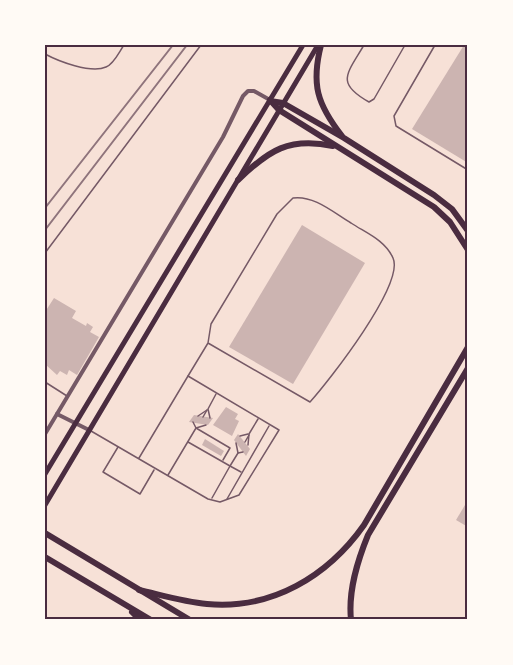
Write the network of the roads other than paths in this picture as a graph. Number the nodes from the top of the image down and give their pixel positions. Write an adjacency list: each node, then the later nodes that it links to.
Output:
1 (124, 45): 8 (lane)
2 (201, 45): 18 (lane)
3 (303, 45): 9 (main road)
4 (319, 45): 10 (main road); 12 (highway)
5 (364, 45): 6 (lane)
6 (405, 45)
7 (435, 45): 14 (lane)
8 (45, 54)
9 (270, 100): 10 (highway); 11 (highway); 25 (street); 33 (main road)
10 (283, 104): 11 (main road); 12 (highway)
11 (279, 110): 13 (highway); 15 (main road)
12 (344, 138): 16 (highway)
13 (339, 148): 15 (highway); 17 (highway)
14 (468, 170)
15 (238, 180): 38 (main road)
16 (468, 231)
17 (468, 250)
18 (45, 253)
19 (208, 343): 19 (lane); 22 (lane)
20 (468, 347): 70 (highway)
21 (468, 368): 75 (highway)
22 (188, 376): 24 (lane); 58 (lane)
23 (45, 382): 25 (lane)
24 (216, 393): 26 (lane); 31 (lane)
25 (68, 396): 27 (street)
26 (208, 409): 28 (lane); 29 (lane); 30 (lane)
27 (57, 414): 33 (street); 39 (street)
28 (198, 416)
29 (203, 417)
30 (210, 418)
31 (259, 418): 36 (lane); 40 (lane)
32 (194, 422): 37 (lane)
33 (74, 423): 38 (street); 63 (main road)
34 (199, 424): 37 (lane)
35 (206, 425): 37 (lane)
36 (270, 425): 62 (lane); 66 (lane)
37 (196, 428): 42 (lane); 43 (lane)
38 (89, 430): 49 (lane); 67 (main road)
39 (45, 434)
40 (249, 434): 41 (lane); 44 (lane); 48 (lane)
41 (240, 436)
42 (213, 438): 45 (lane); 46 (lane)
43 (188, 442): 53 (lane); 64 (lane)
44 (245, 442)
45 (211, 443)
46 (221, 443): 50 (lane); 59 (lane)
47 (236, 443): 56 (lane)
48 (248, 445)
49 (118, 446): 58 (lane); 61 (lane)
50 (218, 447)
51 (207, 448): 53 (lane)
52 (241, 449): 56 (lane)
53 (205, 452): 57 (lane)
54 (243, 452): 56 (lane)
55 (215, 453): 57 (lane)
56 (238, 453): 60 (lane)
57 (213, 456): 59 (lane)
58 (138, 458): 61 (lane)
59 (222, 461): 60 (lane)
60 (230, 466): 62 (lane); 65 (lane)
61 (155, 468): 64 (lane)
62 (242, 473): 66 (lane)
63 (45, 474)
64 (168, 476): 65 (lane)
65 (211, 500): 66 (lane)
66 (226, 501)
67 (45, 505)
68 (45, 533): 70 (highway)
69 (48, 559): 71 (highway)
70 (139, 590): 74 (highway)
71 (122, 603): 72 (highway); 73 (highway)
72 (140, 620)
73 (151, 620)
74 (190, 620)
75 (351, 620)

